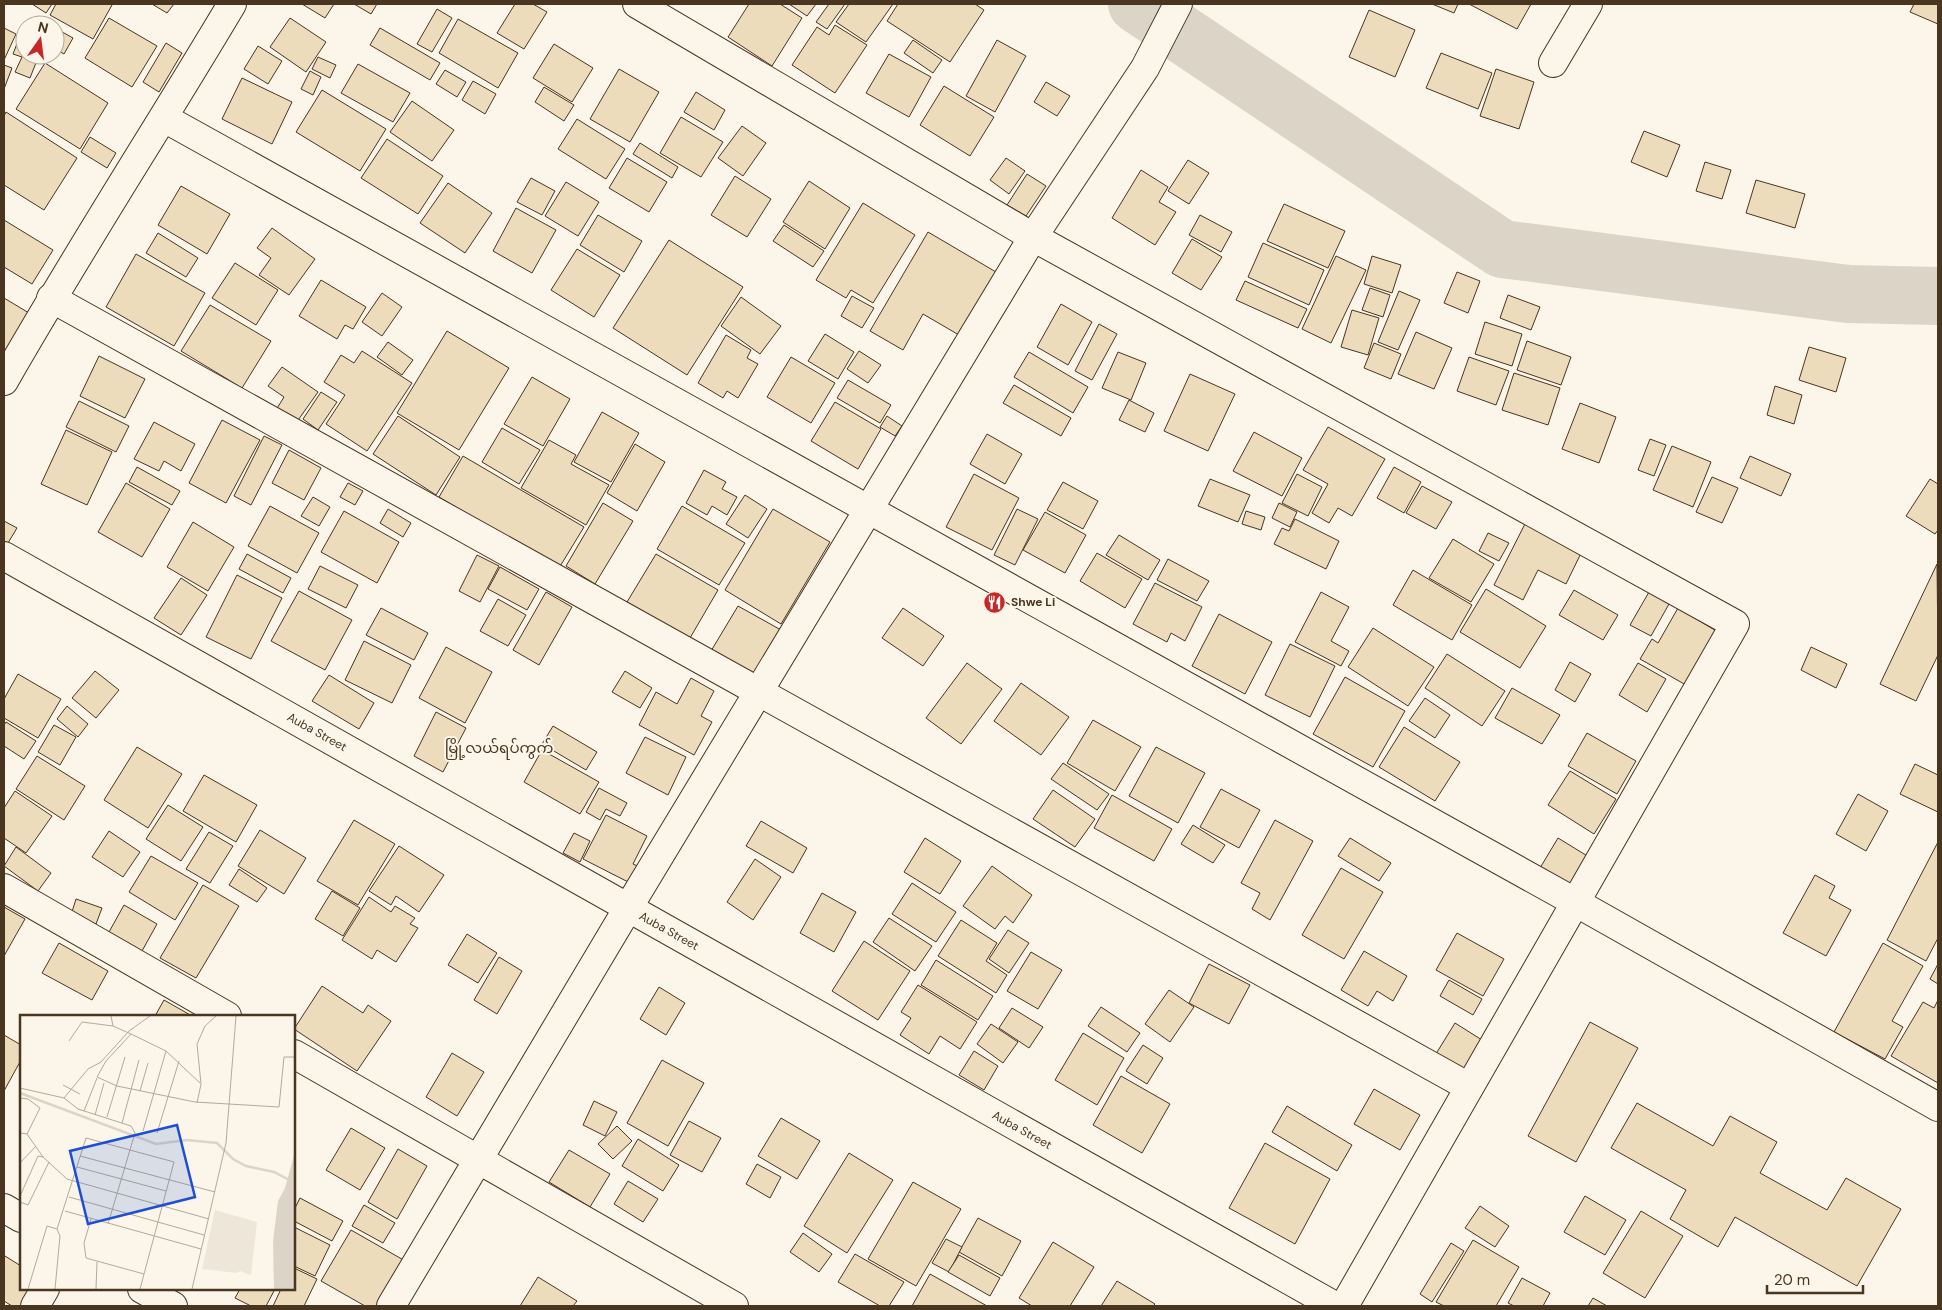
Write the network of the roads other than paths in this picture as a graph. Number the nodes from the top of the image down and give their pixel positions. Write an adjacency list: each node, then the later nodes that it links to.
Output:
1 (232, 4): 6 (street)
2 (637, 4): 7 (street)
3 (1178, 4): 7 (street)
4 (1588, 4): 5 (street)
5 (1554, 63)
6 (164, 118): 8 (street); 10 (street)
7 (1033, 237): 10 (street); 14 (street)
8 (51, 298): 9 (street); 12 (street)
9 (4, 381)
10 (868, 510): 12 (street); 14 (street)
11 (4, 556): 15 (street, Auba Street)
12 (758, 692): 15 (street); 18 (street)
13 (4, 888): 16 (street)
14 (1575, 902): 18 (street); 19 (street)
15 (628, 908): 20 (street); 29 (street, Auba Street)
16 (225, 1015)
17 (295, 1055): 20 (street)
18 (1469, 1087): 30 (street)
19 (1938, 1108)
20 (478, 1160): 27 (street); 28 (street)
21 (4, 1208): 22 (street)
22 (20, 1217)
23 (44, 1290): 25 (street)
24 (144, 1290): 26 (street)
25 (35, 1306)
26 (173, 1306)
27 (391, 1306)
28 (734, 1306)
29 (1335, 1306)
30 (1344, 1306)

